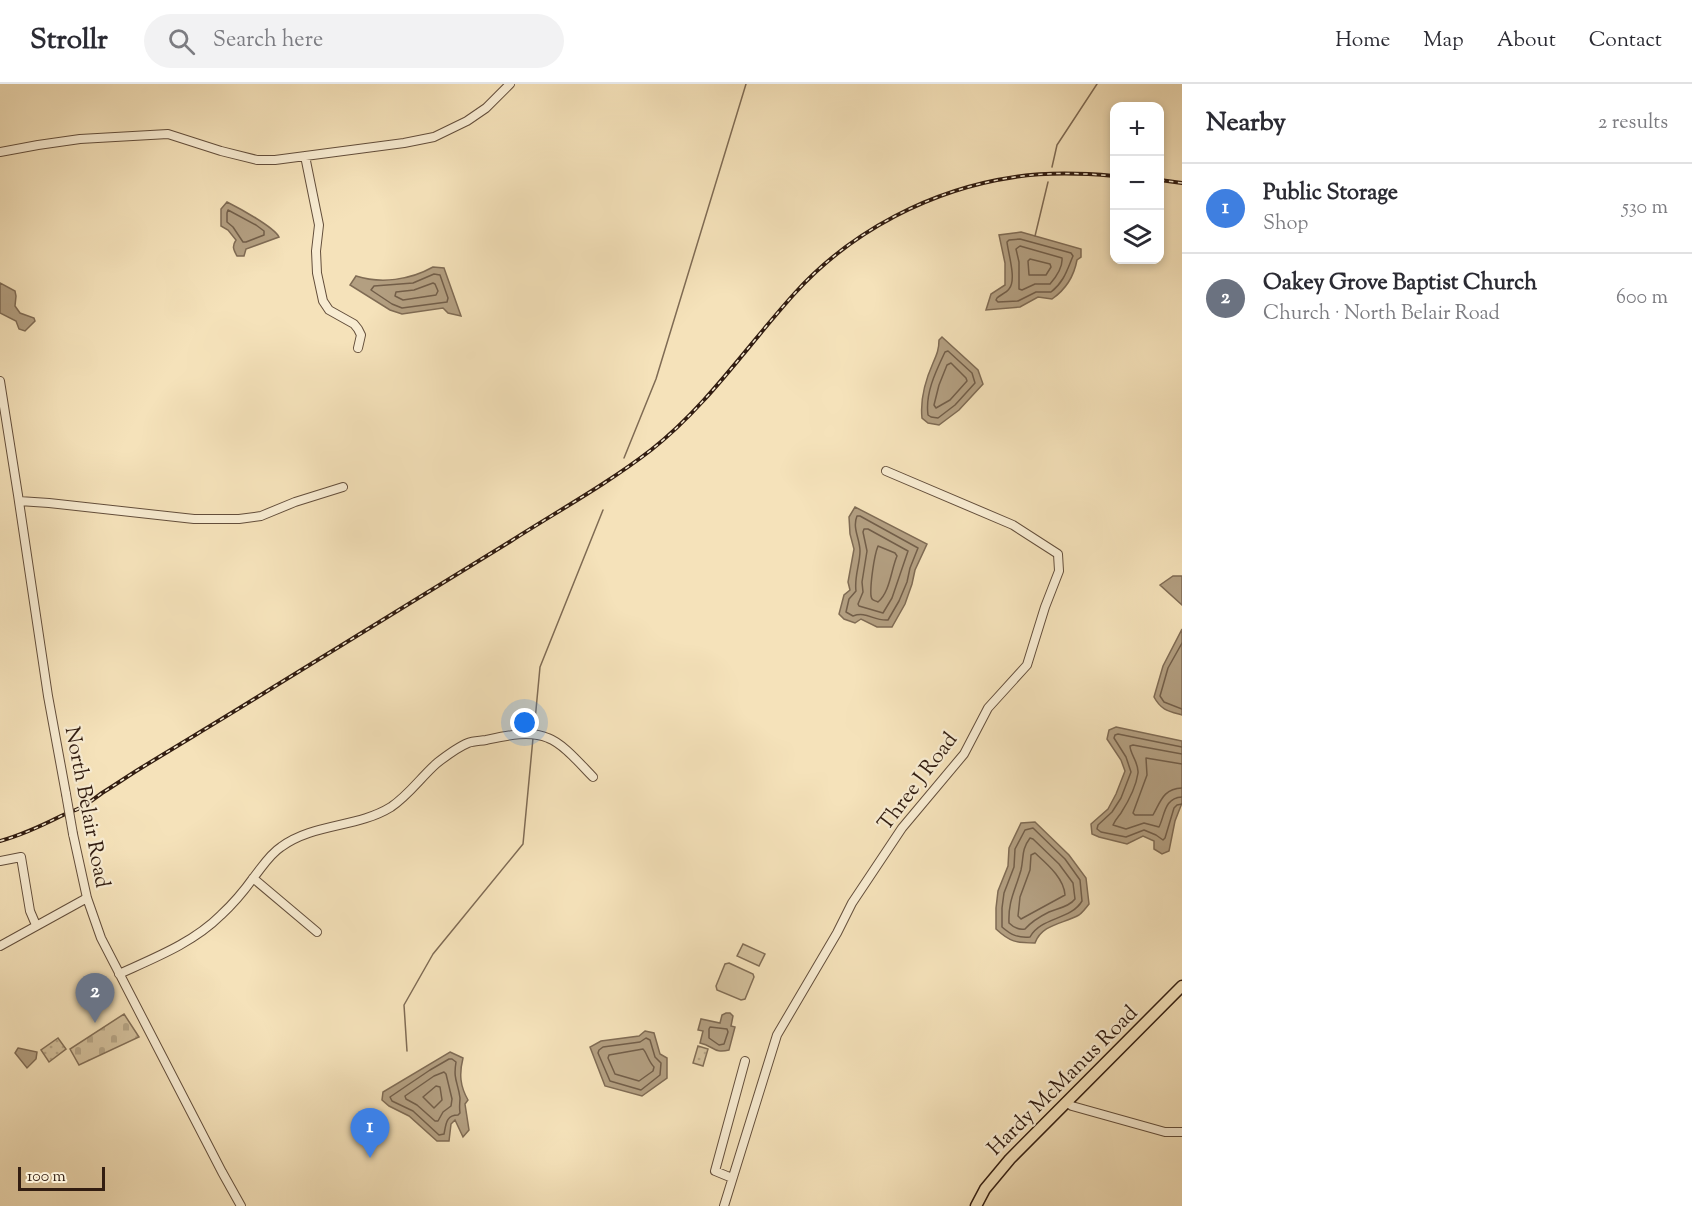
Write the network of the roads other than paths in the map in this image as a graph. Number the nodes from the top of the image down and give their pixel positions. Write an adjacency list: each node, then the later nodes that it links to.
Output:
1 (510, 84): 3 (street)
2 (0, 152): 3 (street)
3 (305, 156): 4 (street)
4 (358, 348)
5 (0, 381): 8 (street, North Belair Road)
6 (886, 471): 21 (street, Three J Road)
7 (343, 487): 8 (street)
8 (19, 501): 12 (street, North Belair Road, bridge)
9 (593, 777): 11 (street)
10 (0, 861): 13 (street)
11 (253, 878): 14 (street); 16 (street)
12 (87, 898): 13 (street); 16 (street, North Belair Road)
13 (36, 925): 15 (street)
14 (317, 932)
15 (0, 946)
16 (119, 974): 22 (street, North Belair Road)
17 (1182, 986): 19 (main road, Hardy McManus Road)
18 (745, 1061): 21 (street)
19 (1066, 1102): 20 (street); 24 (main road, Hardy McManus Road)
20 (1182, 1132)
21 (732, 1178): 23 (street, Three J Road)
22 (241, 1206)
23 (724, 1206)
24 (976, 1206)

